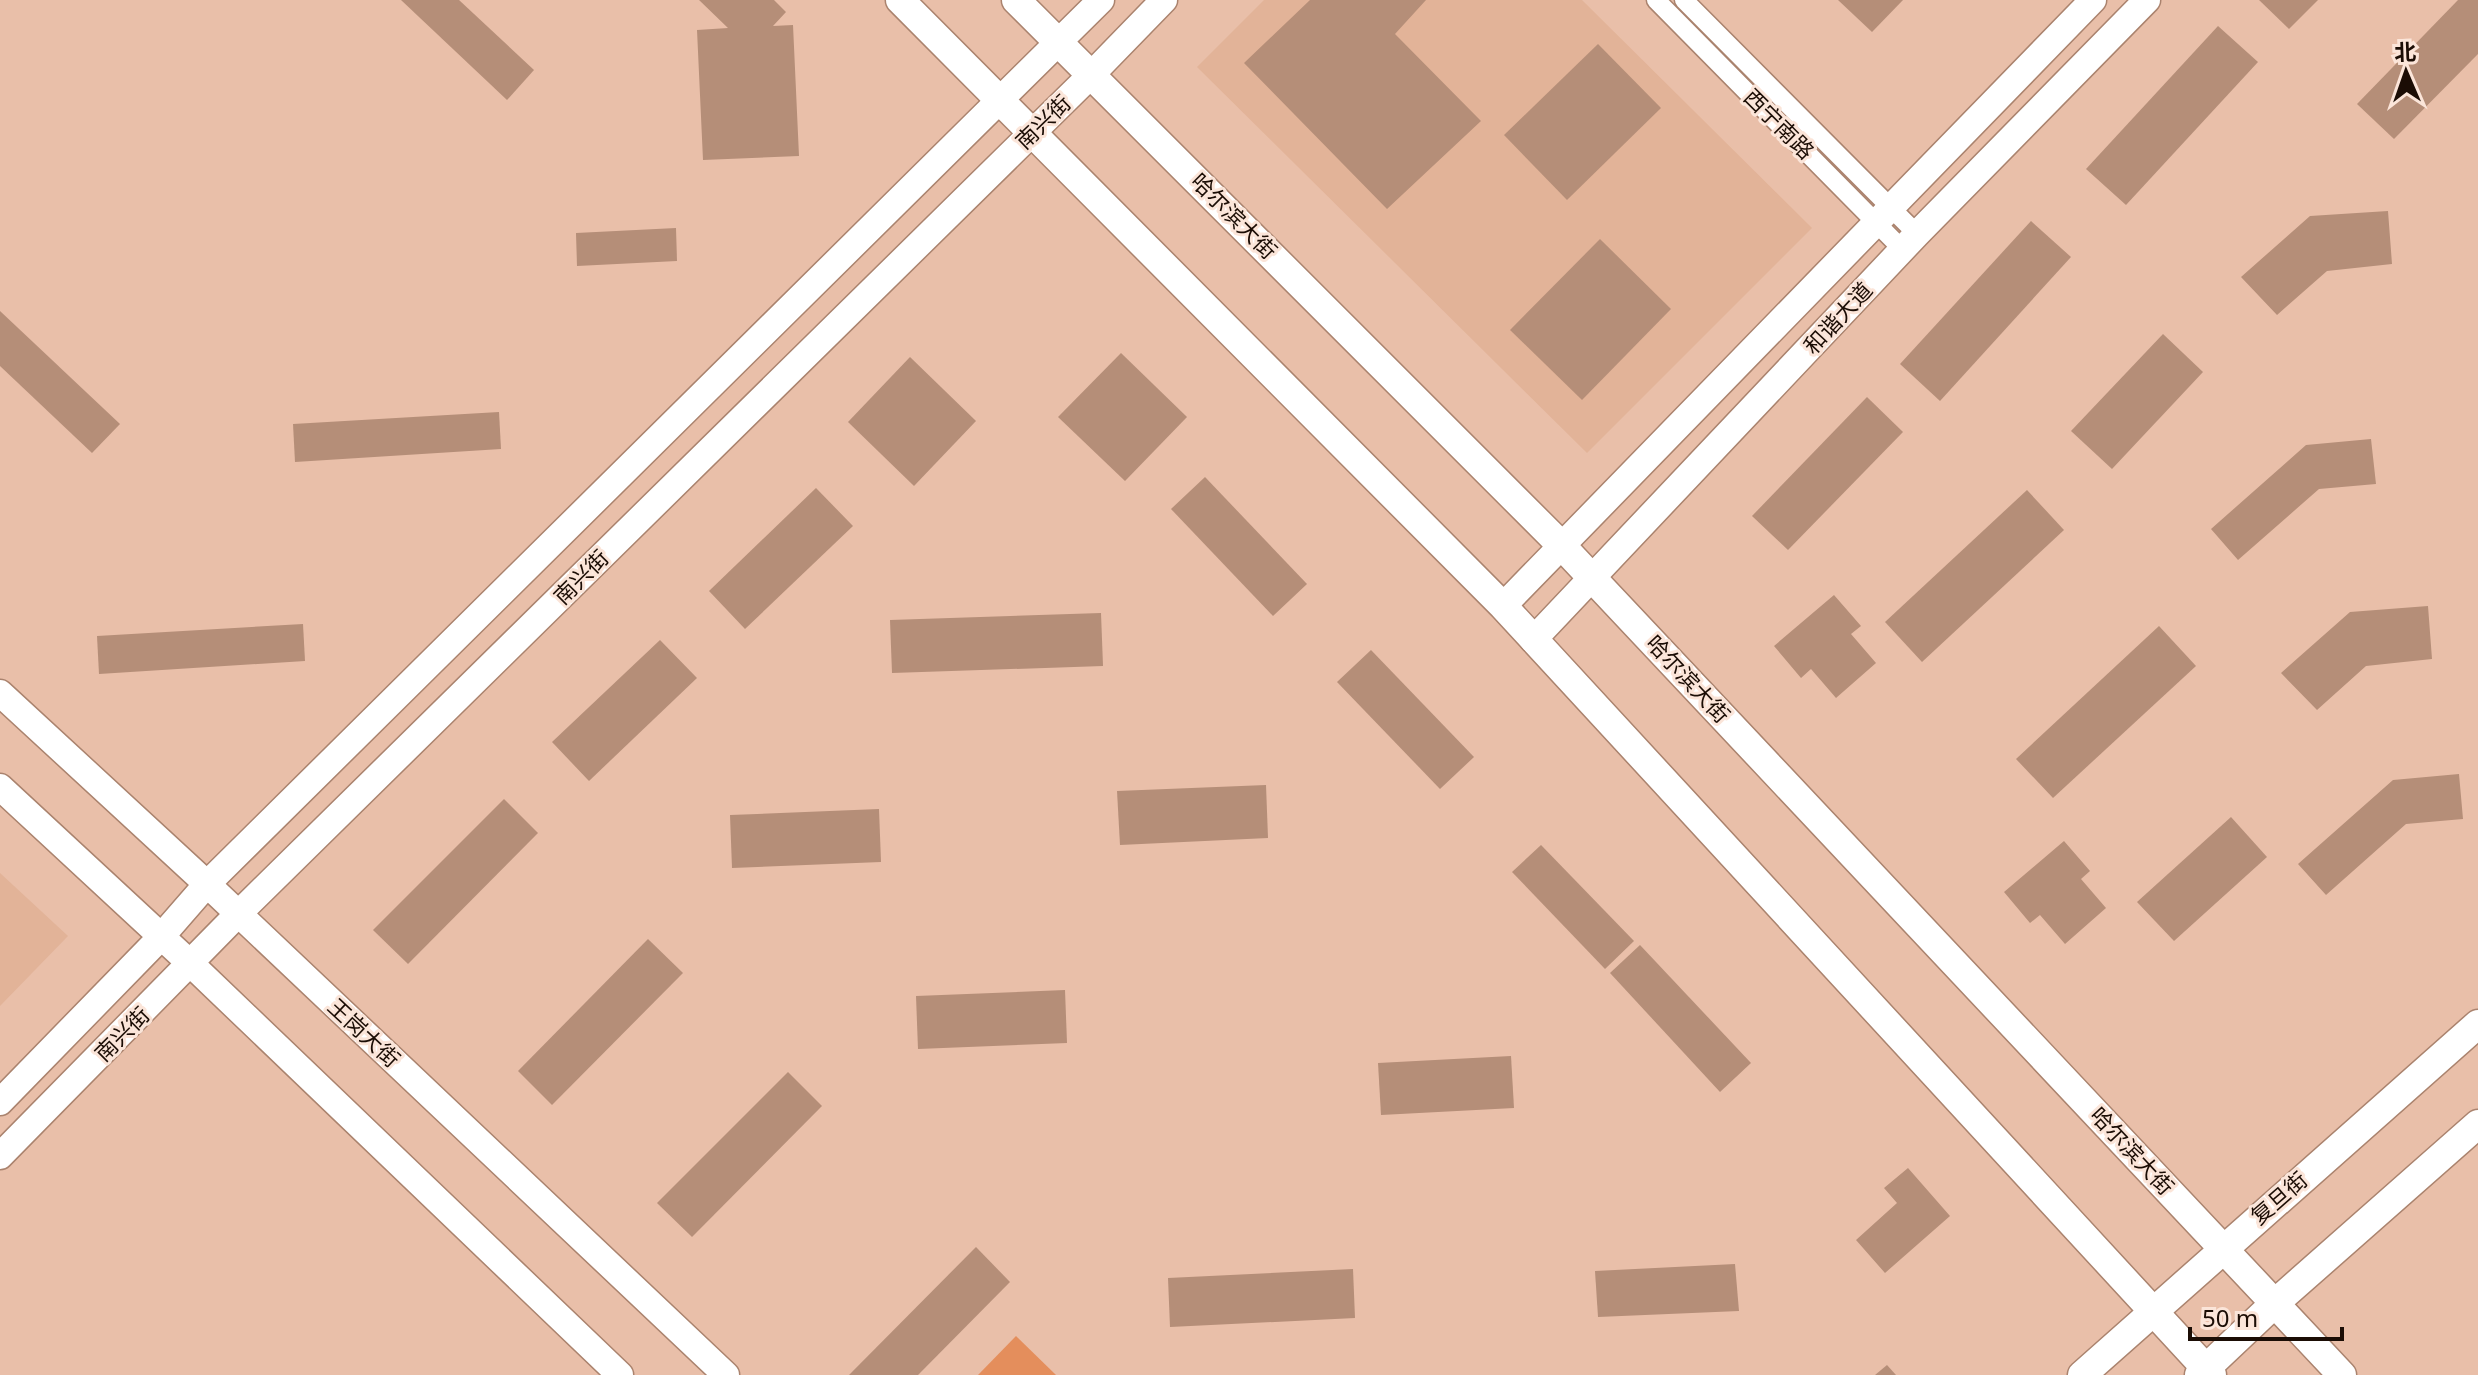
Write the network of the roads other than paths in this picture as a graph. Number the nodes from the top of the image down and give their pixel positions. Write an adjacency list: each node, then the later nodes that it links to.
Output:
1 (900, 0): 11 (main road)
2 (1016, 0): 9 (main road, 哈尔滨大街)
3 (1101, 0): 9 (main road, 南兴街)
4 (1164, 0): 10 (main road, 南兴街)
5 (1656, 0): 13 (street, 西宁南路)
6 (1684, 0): 13 (street, 西宁南路)
7 (2093, 0): 13 (main road, 和谐大道)
8 (2147, 0): 14 (main road, 和谐大道)
9 (1058, 43): 10 (main road, 哈尔滨大街); 11 (main road, 南兴街)
10 (1092, 74): 12 (main road, 南兴街); 15 (main road, 哈尔滨大街)
11 (1000, 100): 12 (main road); 21 (main road, 南兴街)
12 (1031, 133): 17 (main road); 22 (main road, 南兴街)
13 (1884, 215): 14 (street, 西宁南路); 15 (main road, 和谐大道)
14 (1910, 242): 16 (main road, 和谐大道)
15 (1562, 546): 16 (main road, 哈尔滨大街); 17 (main road, 和谐大道)
16 (1593, 578): 18 (main road, 和谐大道); 29 (main road, 哈尔滨大街)
17 (1503, 606): 18 (main road)
18 (1533, 640): 31 (main road)
19 (0, 693): 21 (main road, 王岗大街)
20 (0, 787): 23 (main road)
21 (207, 884): 22 (main road, 王岗大街); 23 (main road, 南兴街)
22 (238, 914): 24 (main road, 南兴街); 34 (main road, 王岗大街)
23 (160, 938): 24 (main road); 26 (main road, 南兴街)
24 (191, 964): 28 (main road, 南兴街); 33 (main road)
25 (2478, 1024): 29 (main road, 复旦街)
26 (0, 1102)
27 (2478, 1124): 30 (main road)
28 (0, 1156)
29 (2223, 1247): 30 (main road, 哈尔滨大街); 31 (main road, 复旦街)
30 (2274, 1304): 32 (main road); 36 (main road, 哈尔滨大街)
31 (2153, 1311): 32 (main road); 35 (main road, 复旦街)
32 (2206, 1373)
33 (620, 1375)
34 (726, 1375)
35 (2082, 1375)
36 (2342, 1375)

